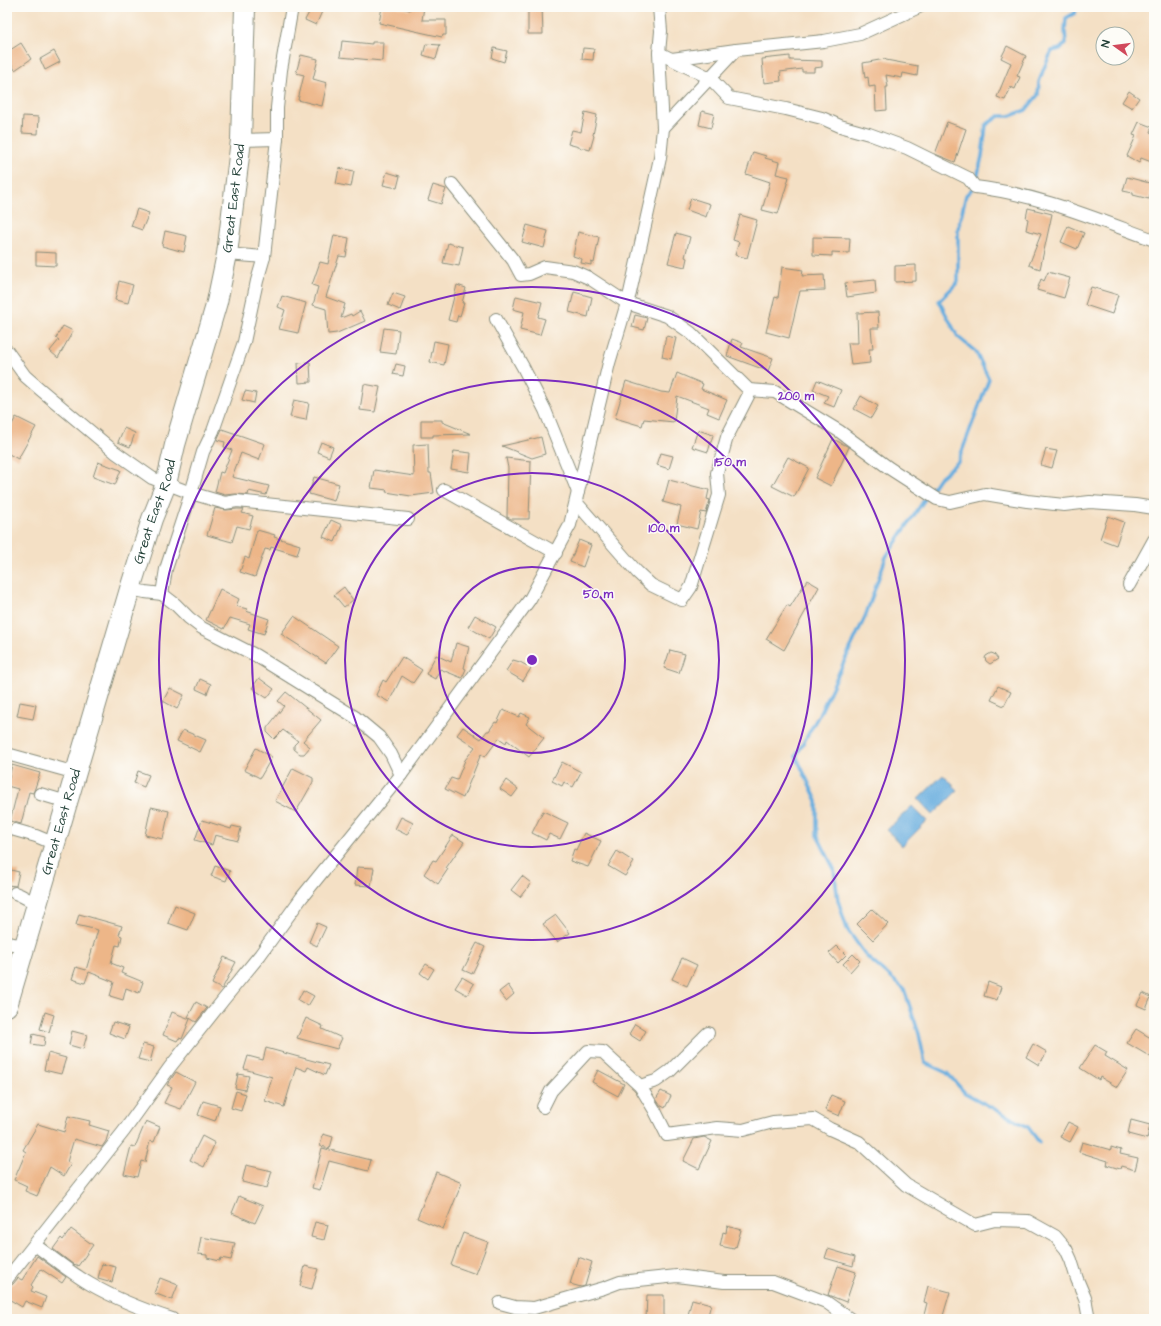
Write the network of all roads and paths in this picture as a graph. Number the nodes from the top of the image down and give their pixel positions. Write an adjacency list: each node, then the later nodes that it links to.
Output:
1 (245, 7): 11 (highway, Great East Road)
2 (292, 7): 10 (street)
3 (659, 7): 6 (street)
4 (919, 7): 5 (street)
5 (736, 50): 7 (street); 8 (street)
6 (659, 52): 7 (street); 9 (street)
7 (672, 59): 8 (street)
8 (710, 78): 9 (street); 13 (street)
9 (664, 128): 16 (street)
10 (277, 139): 11 (street); 15 (street)
11 (241, 140): 14 (highway, Great East Road)
12 (452, 184): 16 (street)
13 (1154, 240)
14 (227, 254): 15 (street); 21 (highway, Great East Road)
15 (264, 257): 23 (street)
16 (627, 303): 20 (street); 24 (street)
17 (496, 319): 24 (street)
18 (7, 351): 19 (street)
19 (12, 367): 21 (street)
20 (749, 390): 24 (street); 25 (street)
21 (166, 484): 23 (street); 30 (highway, Great East Road)
22 (444, 490): 28 (street)
23 (191, 493): 26 (street); 31 (street)
24 (577, 497): 28 (street)
25 (1154, 508)
26 (408, 519)
27 (1154, 540): 29 (street)
28 (556, 553): 34 (street)
29 (1129, 585)
30 (130, 589): 31 (street); 33 (highway, Great East Road)
31 (162, 594): 34 (street)
32 (7, 754): 33 (street)
33 (76, 773): 36 (highway, Great East Road)
34 (401, 775): 46 (street)
35 (40, 794): 36 (street)
36 (67, 802): 38 (highway, Great East Road)
37 (15, 830): 38 (street)
38 (55, 844): 40 (highway, Great East Road)
39 (15, 893): 40 (street)
40 (37, 904): 41 (highway, Great East Road)
41 (16, 944): 42 (highway, Great East Road)
42 (7, 1006)
43 (708, 1033): 44 (street)
44 (640, 1086): 45 (street); 51 (street)
45 (543, 1107)
46 (34, 1245): 47 (street); 49 (street)
47 (7, 1279)
48 (500, 1303): 50 (street)
49 (172, 1319)
50 (850, 1319)
51 (1089, 1319)

